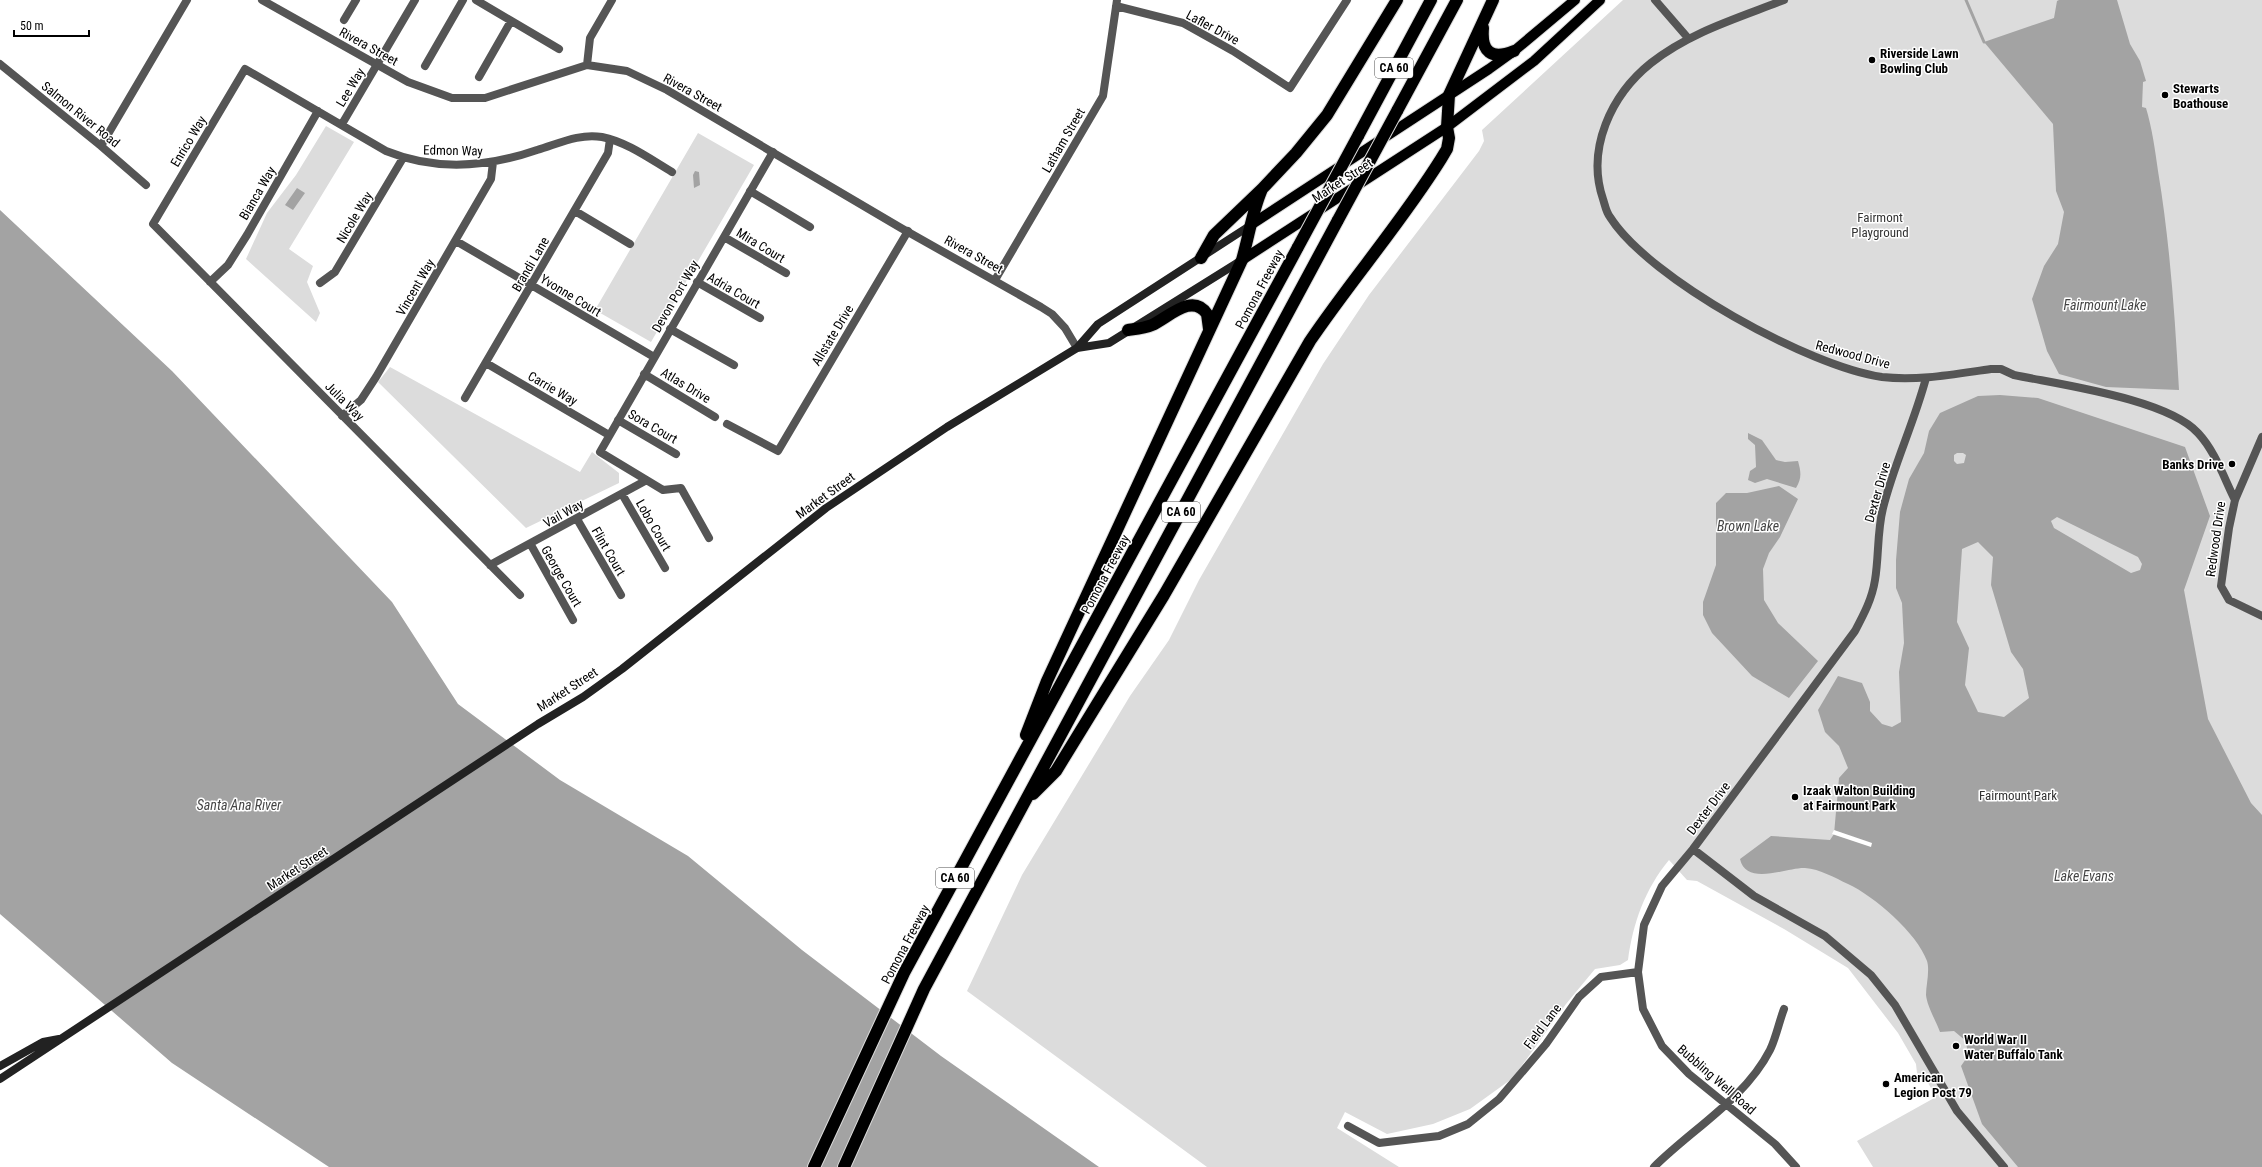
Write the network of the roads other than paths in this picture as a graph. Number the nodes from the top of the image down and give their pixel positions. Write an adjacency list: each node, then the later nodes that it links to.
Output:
1 (187, 0): 35 (street)
2 (262, 0): 25 (street, Rivera Street)
3 (356, 0): 19 (street)
4 (415, 0): 25 (street, Lee Way)
5 (463, 0): 27 (street)
6 (476, 0): 20 (street)
7 (612, 0): 26 (street)
8 (1346, 0): 17 (street, Lafler Drive)
9 (1397, 0): 41 (highway)
10 (1431, 0): 89 (highway, Pomona Freeway / CA 60, bridge)
11 (1457, 0): 90 (highway, CA 60, bridge)
12 (1493, 0): 18 (highway)
13 (1575, 0): 23 (main road, Market Street)
14 (1600, 0): 33 (main road, Market Street)
15 (1655, 0): 21 (street)
16 (1784, 0): 21 (street, Redwood Drive)
17 (1116, 3): 54 (street, Latham Street)
18 (1485, 19): 23 (highway); 30 (highway)
19 (344, 20)
20 (511, 21): 22 (street); 29 (street)
21 (1688, 38): 68 (street, Redwood Drive)
22 (559, 49)
23 (1514, 52): 30 (main road, Market Street)
24 (0, 64): 35 (street, Salmon River Road)
25 (378, 65): 26 (street, Rivera Street); 32 (street, Lee Way)
26 (587, 65): 36 (street, Rivera Street)
27 (425, 66)
28 (245, 69): 31 (street, Edmon Way); 44 (street, Enrico Way)
29 (479, 77)
30 (1449, 95): 33 (highway); 45 (main road, Market Street)
31 (318, 111): 32 (street, Edmon Way); 55 (street, Bianca Way)
32 (342, 124): 37 (street, Edmon Way)
33 (1447, 127): 52 (main road, Market Street); 90 (highway)
34 (610, 139): 38 (street, Edmon Way); 39 (street, Edmon Way); 43 (street, Brandi Lane)
35 (101, 146): 40 (street, Salmon River Road)
36 (772, 152): 42 (street, Devon Port Way); 47 (street, Rivera Street)
37 (403, 158): 38 (street, Edmon Way); 57 (street, Nicole Way)
38 (493, 162): 49 (street, Vincent Way)
39 (672, 172)
40 (146, 185)
41 (1262, 189): 45 (highway); 51 (highway)
42 (750, 191): 46 (street); 48 (street, Devon Port Way)
43 (574, 211): 50 (street); 58 (street, Brandi Lane)
44 (153, 224): 55 (street, Julia Way)
45 (1252, 224): 51 (main road, Market Street); 52 (highway)
46 (810, 227)
47 (908, 231): 54 (street, Rivera Street); 73 (street, Allstate Drive)
48 (724, 236): 53 (street, Mira Court); 56 (street, Devon Port Way)
49 (456, 240): 58 (street, Yvonne Court); 70 (street, Vincent Way)
50 (630, 244)
51 (1200, 258): 63 (main road, Market Street)
52 (1242, 260): 61 (main road, Market Street); 62 (highway)
53 (786, 273)
54 (995, 280): 63 (street, Rivera Street)
55 (210, 282): 70 (street, Julia Way)
56 (697, 282): 59 (street, Adria Court); 60 (street, Devon Port Way)
57 (320, 283)
58 (532, 285): 64 (street, Yvonne Court); 65 (street, Brandi Lane)
59 (760, 318)
60 (670, 329): 64 (street, Devon Port Way); 66 (street)
61 (1128, 330): 62 (highway); 63 (main road, Market Street)
62 (1209, 331): 89 (highway)
63 (1077, 348): 94 (main road, Market Street)
64 (654, 357): 67 (street, Devon Port Way)
65 (486, 363): 69 (street, Brandi Lane); 74 (street, Carrie Way)
66 (734, 365)
67 (644, 374): 71 (street, Atlas Drive); 72 (street, Devon Port Way)
68 (1926, 378): 79 (street, Redwood Drive); 91 (street, Dexter Drive)
69 (465, 398)
70 (342, 416): 83 (street, Julia Way)
71 (715, 417)
72 (618, 420): 74 (street, Devon Port Way); 76 (street, Sora Court)
73 (727, 424)
74 (609, 435): 77 (street, Devon Port Way)
75 (2262, 437): 79 (street)
76 (676, 454)
77 (645, 481): 78 (street, Vail Way); 81 (street)
78 (622, 494): 80 (street, Vail Way); 84 (street, Lobo Court)
79 (2235, 500): 87 (street, Redwood Drive)
80 (577, 519): 82 (street, Vail Way); 86 (street, Flint Court)
81 (709, 538)
82 (531, 545): 83 (street, Vail Way); 88 (street, George Court)
83 (490, 565): 85 (street, Julia Way)
84 (665, 568)
85 (520, 595)
86 (621, 595)
87 (2262, 616)
88 (573, 620)
89 (1007, 783): 99 (highway, Pomona Freeway / CA 60)
90 (1023, 803): 100 (highway, CA 60)
91 (1693, 849): 92 (street); 103 (street, Dexter Drive)
92 (1638, 972): 97 (street, Bubbling Well Road); 98 (street, Field Lane)
93 (1784, 1009): 97 (street)
94 (61, 1039): 95 (main road, Market Street); 96 (main road, Market Street)
95 (0, 1066)
96 (0, 1079)
97 (1725, 1105): 101 (street); 102 (street, Bubbling Well Road)
98 (1348, 1126)
99 (814, 1167)
100 (844, 1167)
101 (1654, 1167)
102 (1796, 1167)
103 (2004, 1167)

